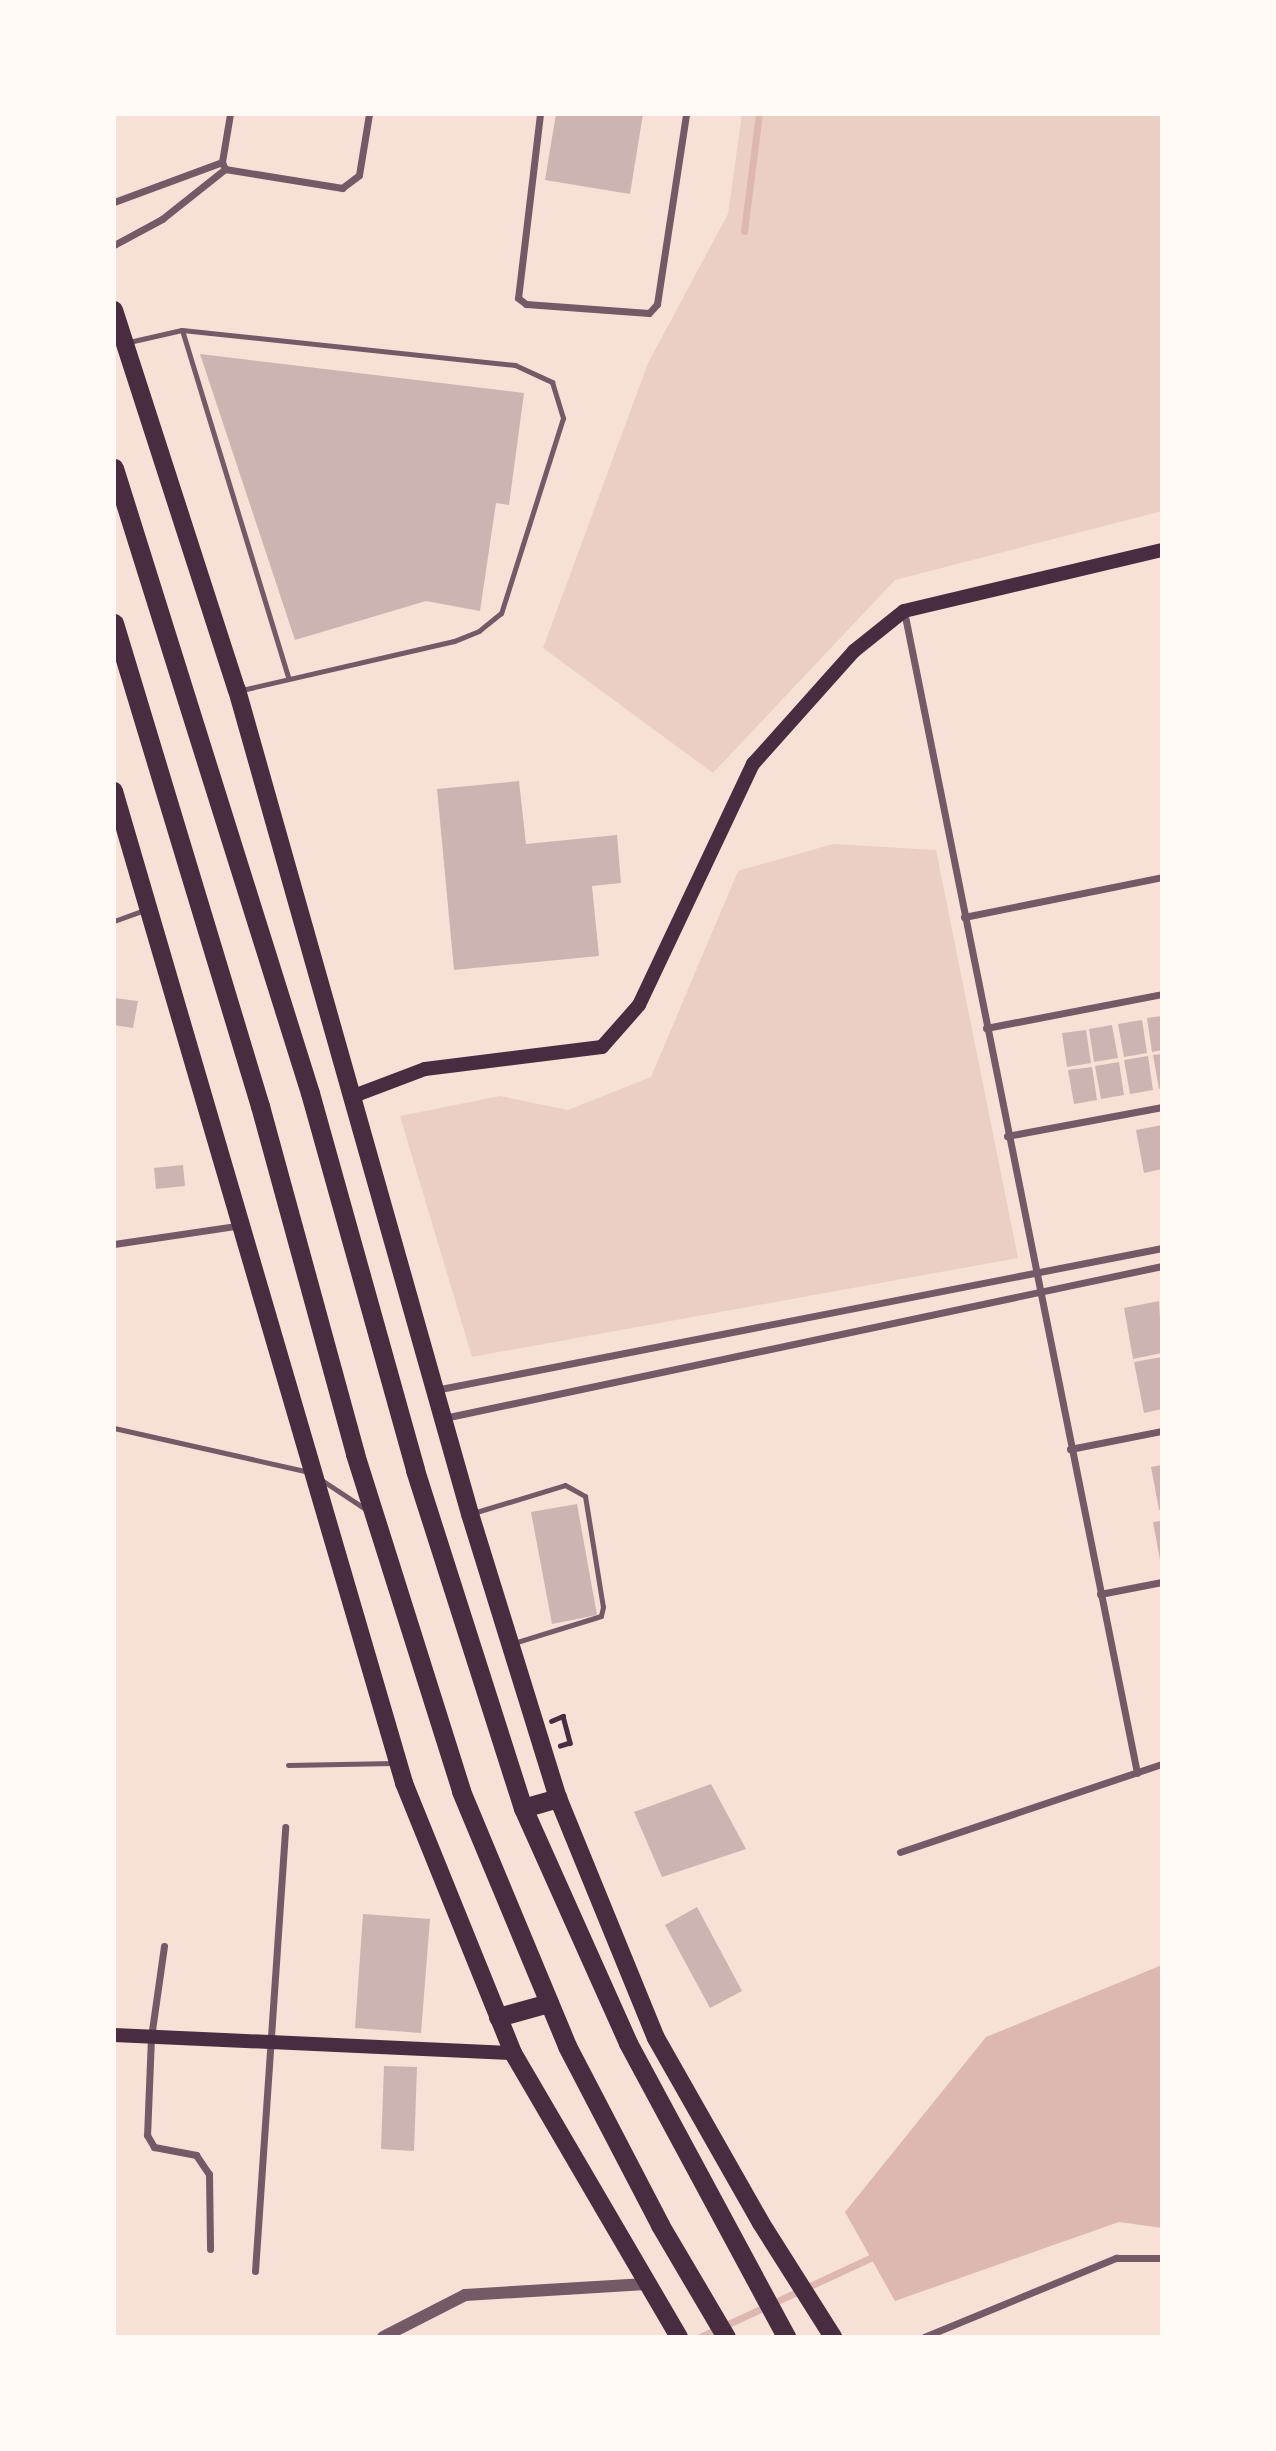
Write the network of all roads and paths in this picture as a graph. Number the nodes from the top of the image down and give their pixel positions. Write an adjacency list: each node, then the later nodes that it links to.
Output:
1 (230, 114): 5 (street)
2 (369, 114): 5 (street)
3 (540, 114): 4 (street)
4 (686, 114)
5 (224, 166): 6 (street); 7 (street)
6 (114, 202)
7 (114, 245)
8 (114, 310): 10 (main road)
9 (182, 330): 10 (lane); 15 (lane); 15 (lane)
10 (126, 343): 16 (main road)
11 (114, 468): 51 (highway)
12 (1162, 550): 13 (main road)
13 (904, 611): 20 (street); 24 (main road)
14 (114, 623): 39 (highway)
15 (289, 679): 16 (lane)
16 (237, 690): 24 (main road)
17 (114, 791): 19 (main road)
18 (1162, 877): 20 (street)
19 (150, 908): 21 (lane); 27 (main road)
20 (964, 916): 23 (street)
21 (114, 921)
22 (1162, 994): 23 (street)
23 (986, 1028): 26 (street)
24 (351, 1097): 33 (main road)
25 (1162, 1107): 26 (street)
26 (1007, 1136): 31 (street)
27 (242, 1225): 28 (street); 38 (main road)
28 (114, 1244)
29 (1162, 1248): 31 (street)
30 (1162, 1266): 32 (street)
31 (1034, 1271): 32 (street); 33 (street)
32 (1037, 1290): 34 (street); 37 (street)
33 (435, 1391): 34 (main road)
34 (443, 1419): 40 (main road)
35 (114, 1428): 38 (lane)
36 (1162, 1432): 37 (street)
37 (1070, 1448): 42 (street)
38 (310, 1472): 39 (lane); 46 (main road)
39 (373, 1514): 55 (highway)
40 (470, 1514): 43 (main road); 43 (lane)
41 (1162, 1582): 42 (street)
42 (1100, 1594): 49 (street)
43 (508, 1644): 50 (main road)
44 (563, 1716): 45 (path)
45 (558, 1747)
46 (398, 1763): 48 (lane); 56 (main road)
47 (1162, 1764): 49 (street)
48 (288, 1765)
49 (1137, 1773): 53 (street)
50 (558, 1798): 51 (highway); 69 (main road)
51 (523, 1808): 68 (highway)
52 (285, 1827): 59 (street)
53 (900, 1852)
54 (164, 1946): 58 (street)
55 (549, 2003): 56 (highway); 67 (highway)
56 (498, 2017): 60 (main road)
57 (114, 2035): 58 (main road)
58 (151, 2037): 59 (main road); 61 (street)
59 (268, 2043): 60 (main road); 63 (street)
60 (513, 2053): 64 (main road)
61 (210, 2249)
62 (1162, 2258): 70 (street)
63 (255, 2271)
64 (646, 2284): 65 (street); 66 (main road)
65 (383, 2337)
66 (679, 2337)
67 (726, 2337)
68 (786, 2337)
69 (833, 2337)
70 (923, 2337)

